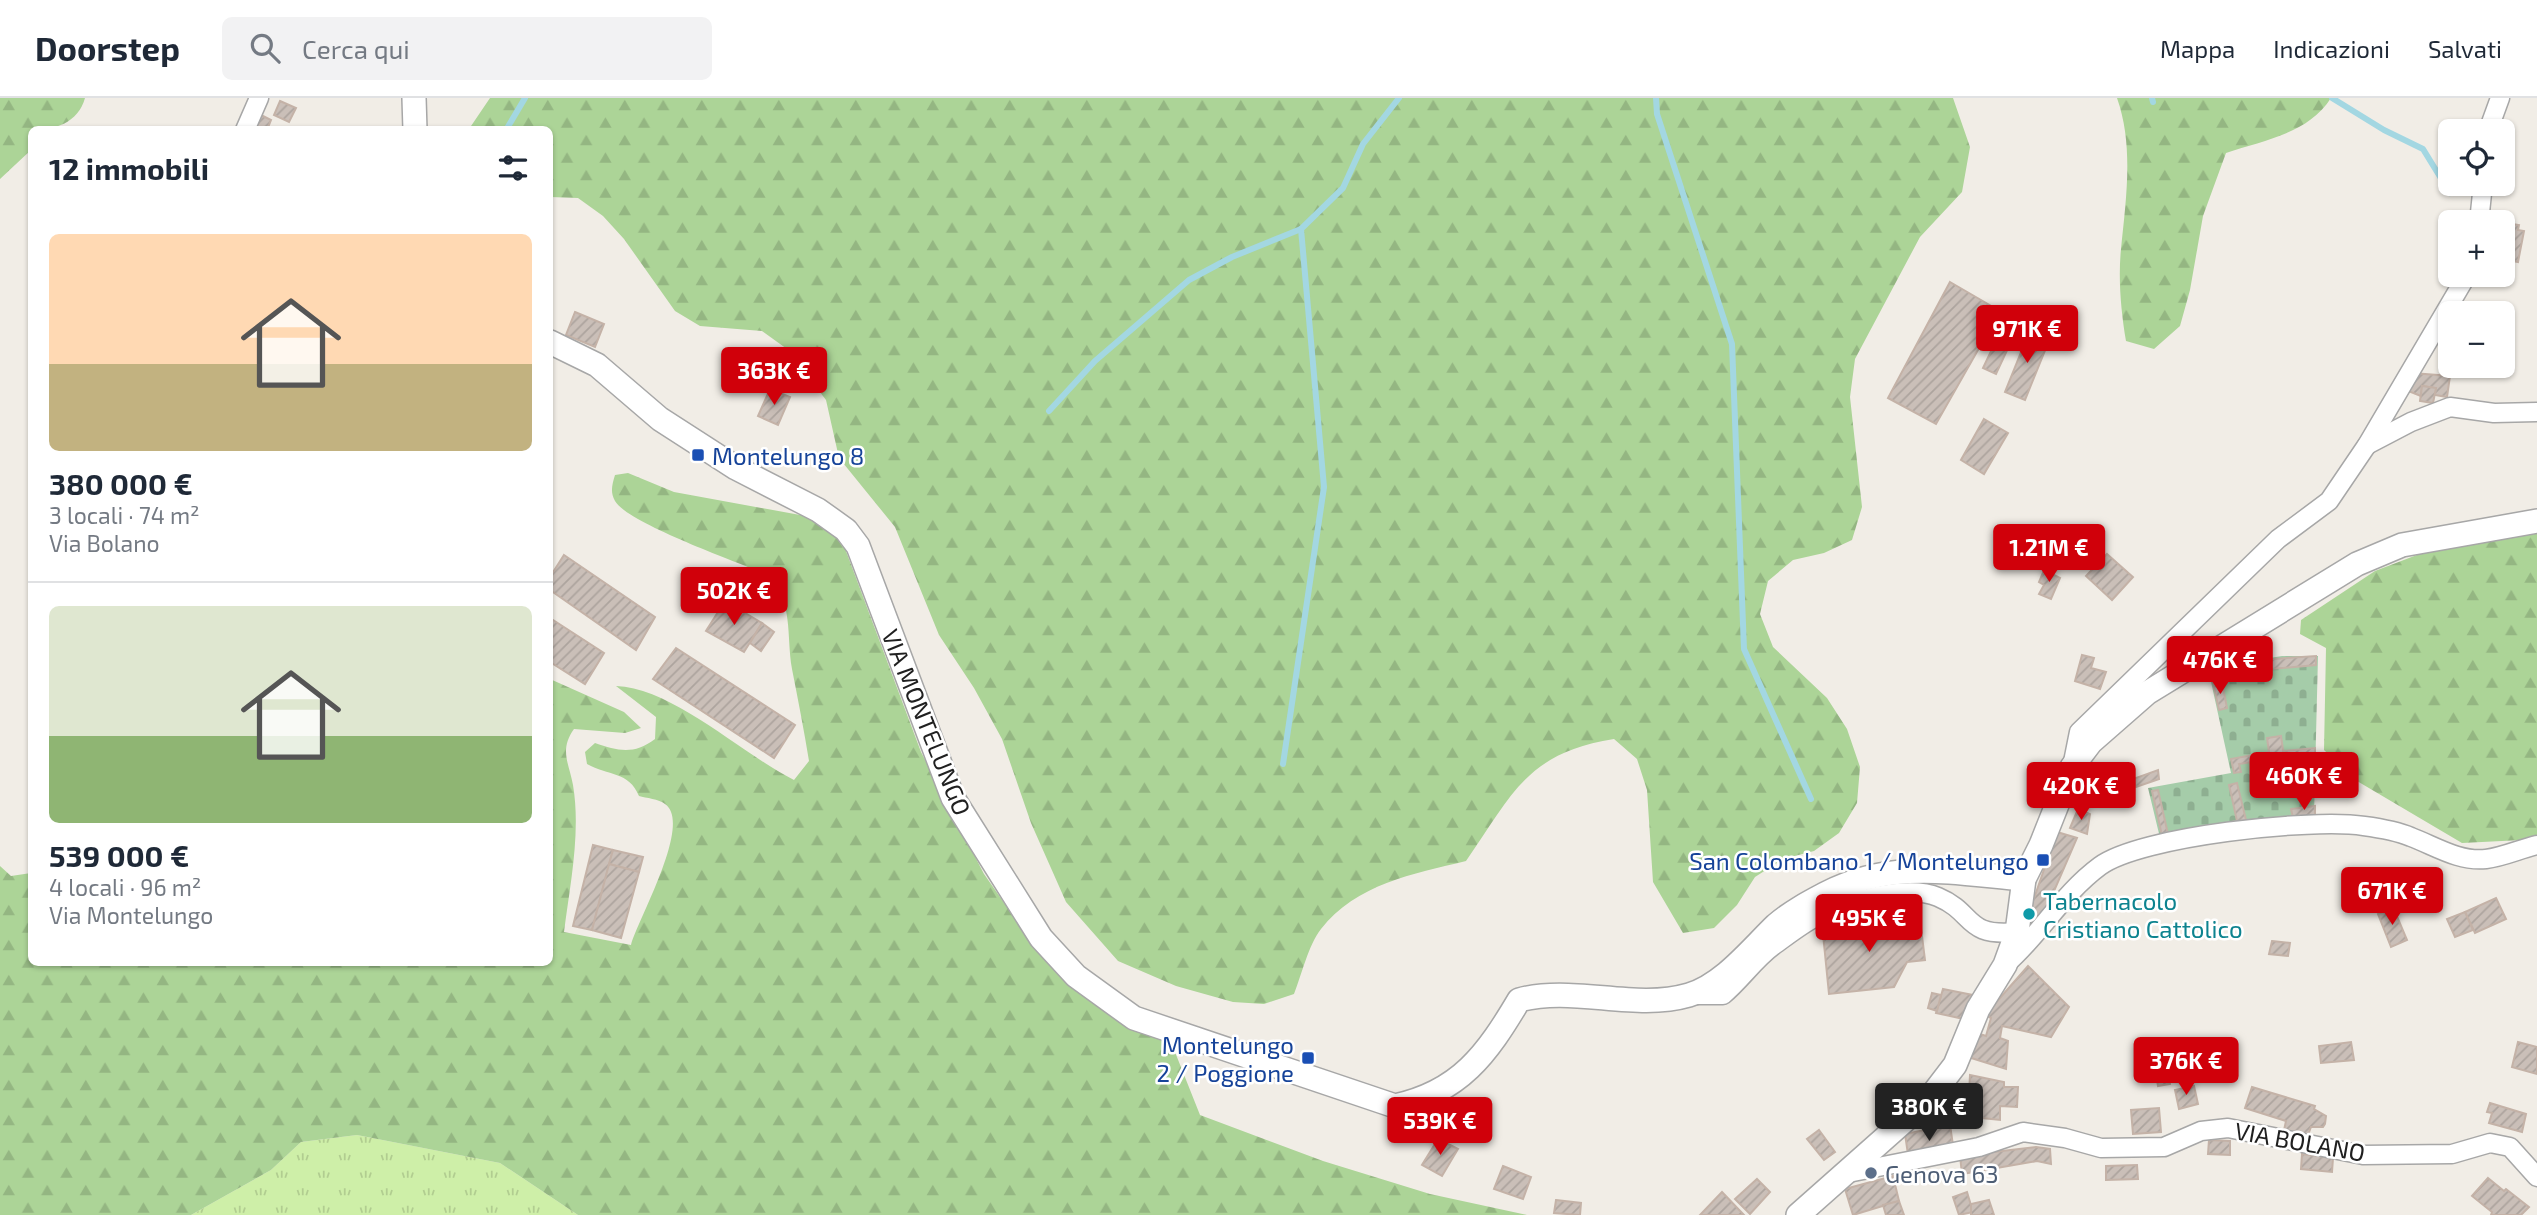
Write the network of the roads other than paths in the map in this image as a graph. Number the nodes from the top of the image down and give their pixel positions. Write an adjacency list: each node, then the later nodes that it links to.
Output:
1 (259, 98): 5 (street)
2 (414, 98): 6 (street)
3 (2500, 98): 4 (street)
4 (2492, 119)
5 (247, 126)
6 (415, 126)
7 (2459, 287): 10 (street)
8 (553, 343): 17 (street, VIA MONTELUNGO)
9 (2537, 412): 10 (street)
10 (2367, 445): 12 (street)
11 (2537, 521): 12 (street)
12 (2072, 767): 14 (street)
13 (2537, 845): 16 (street)
14 (2024, 879): 15 (street); 17 (street, VIA MONTELUNGO)
15 (2017, 932): 16 (street); 17 (street)
16 (2005, 965): 18 (street)
17 (1689, 995)
18 (1848, 1173): 19 (street, VIA BOLANO); 20 (street)
19 (2537, 1177)
20 (1798, 1215)

